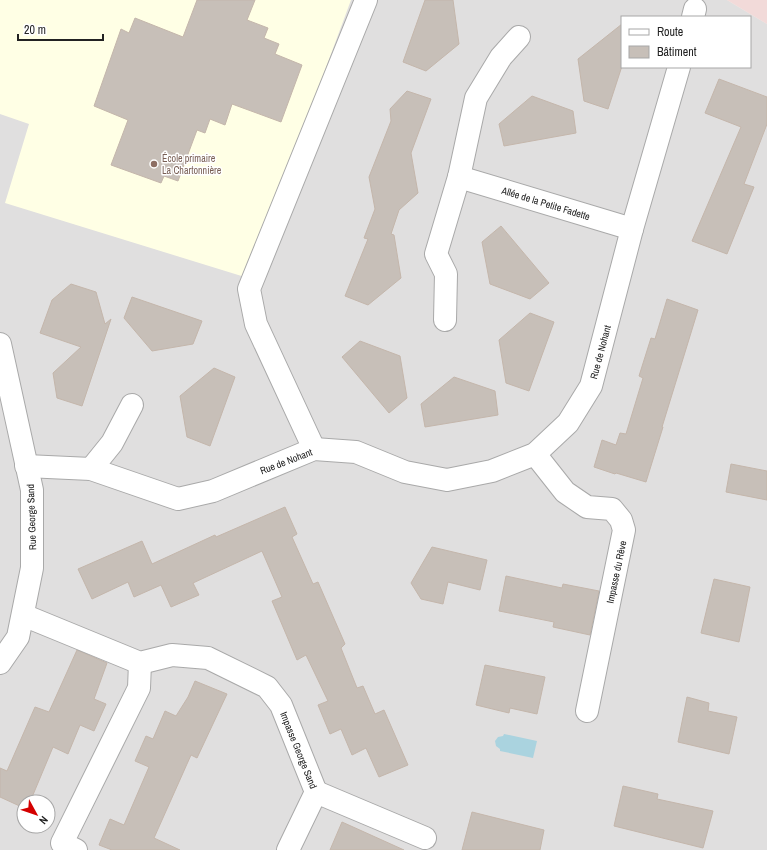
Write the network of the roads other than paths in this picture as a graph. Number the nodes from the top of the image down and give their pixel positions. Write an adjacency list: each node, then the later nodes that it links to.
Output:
1 (366, 0): 9 (street)
2 (519, 37): 4 (street)
3 (678, 68): 5 (street, Rue de Nohant)
4 (459, 177): 5 (street, Allée de la Petite Fadette); 6 (street)
5 (632, 229): 10 (street, Rue de Nohant)
6 (445, 320)
7 (0, 344): 11 (street, Rue George Sand)
8 (132, 404): 12 (street)
9 (314, 450): 10 (street, Rue de Nohant); 12 (street, Rue de Nohant)
10 (535, 454): 16 (street, Impasse du Rêve)
11 (26, 466): 12 (street, Rue de Nohant); 13 (street, Rue George Sand)
12 (91, 469)
13 (23, 615): 14 (street, Rue George Sand); 15 (street)
14 (0, 663)
15 (140, 663): 17 (street, Impasse George Sand); 19 (street)
16 (587, 711)
17 (316, 792): 18 (street); 20 (street, Impasse George Sand)
18 (425, 838)
19 (76, 850)
20 (288, 850)

